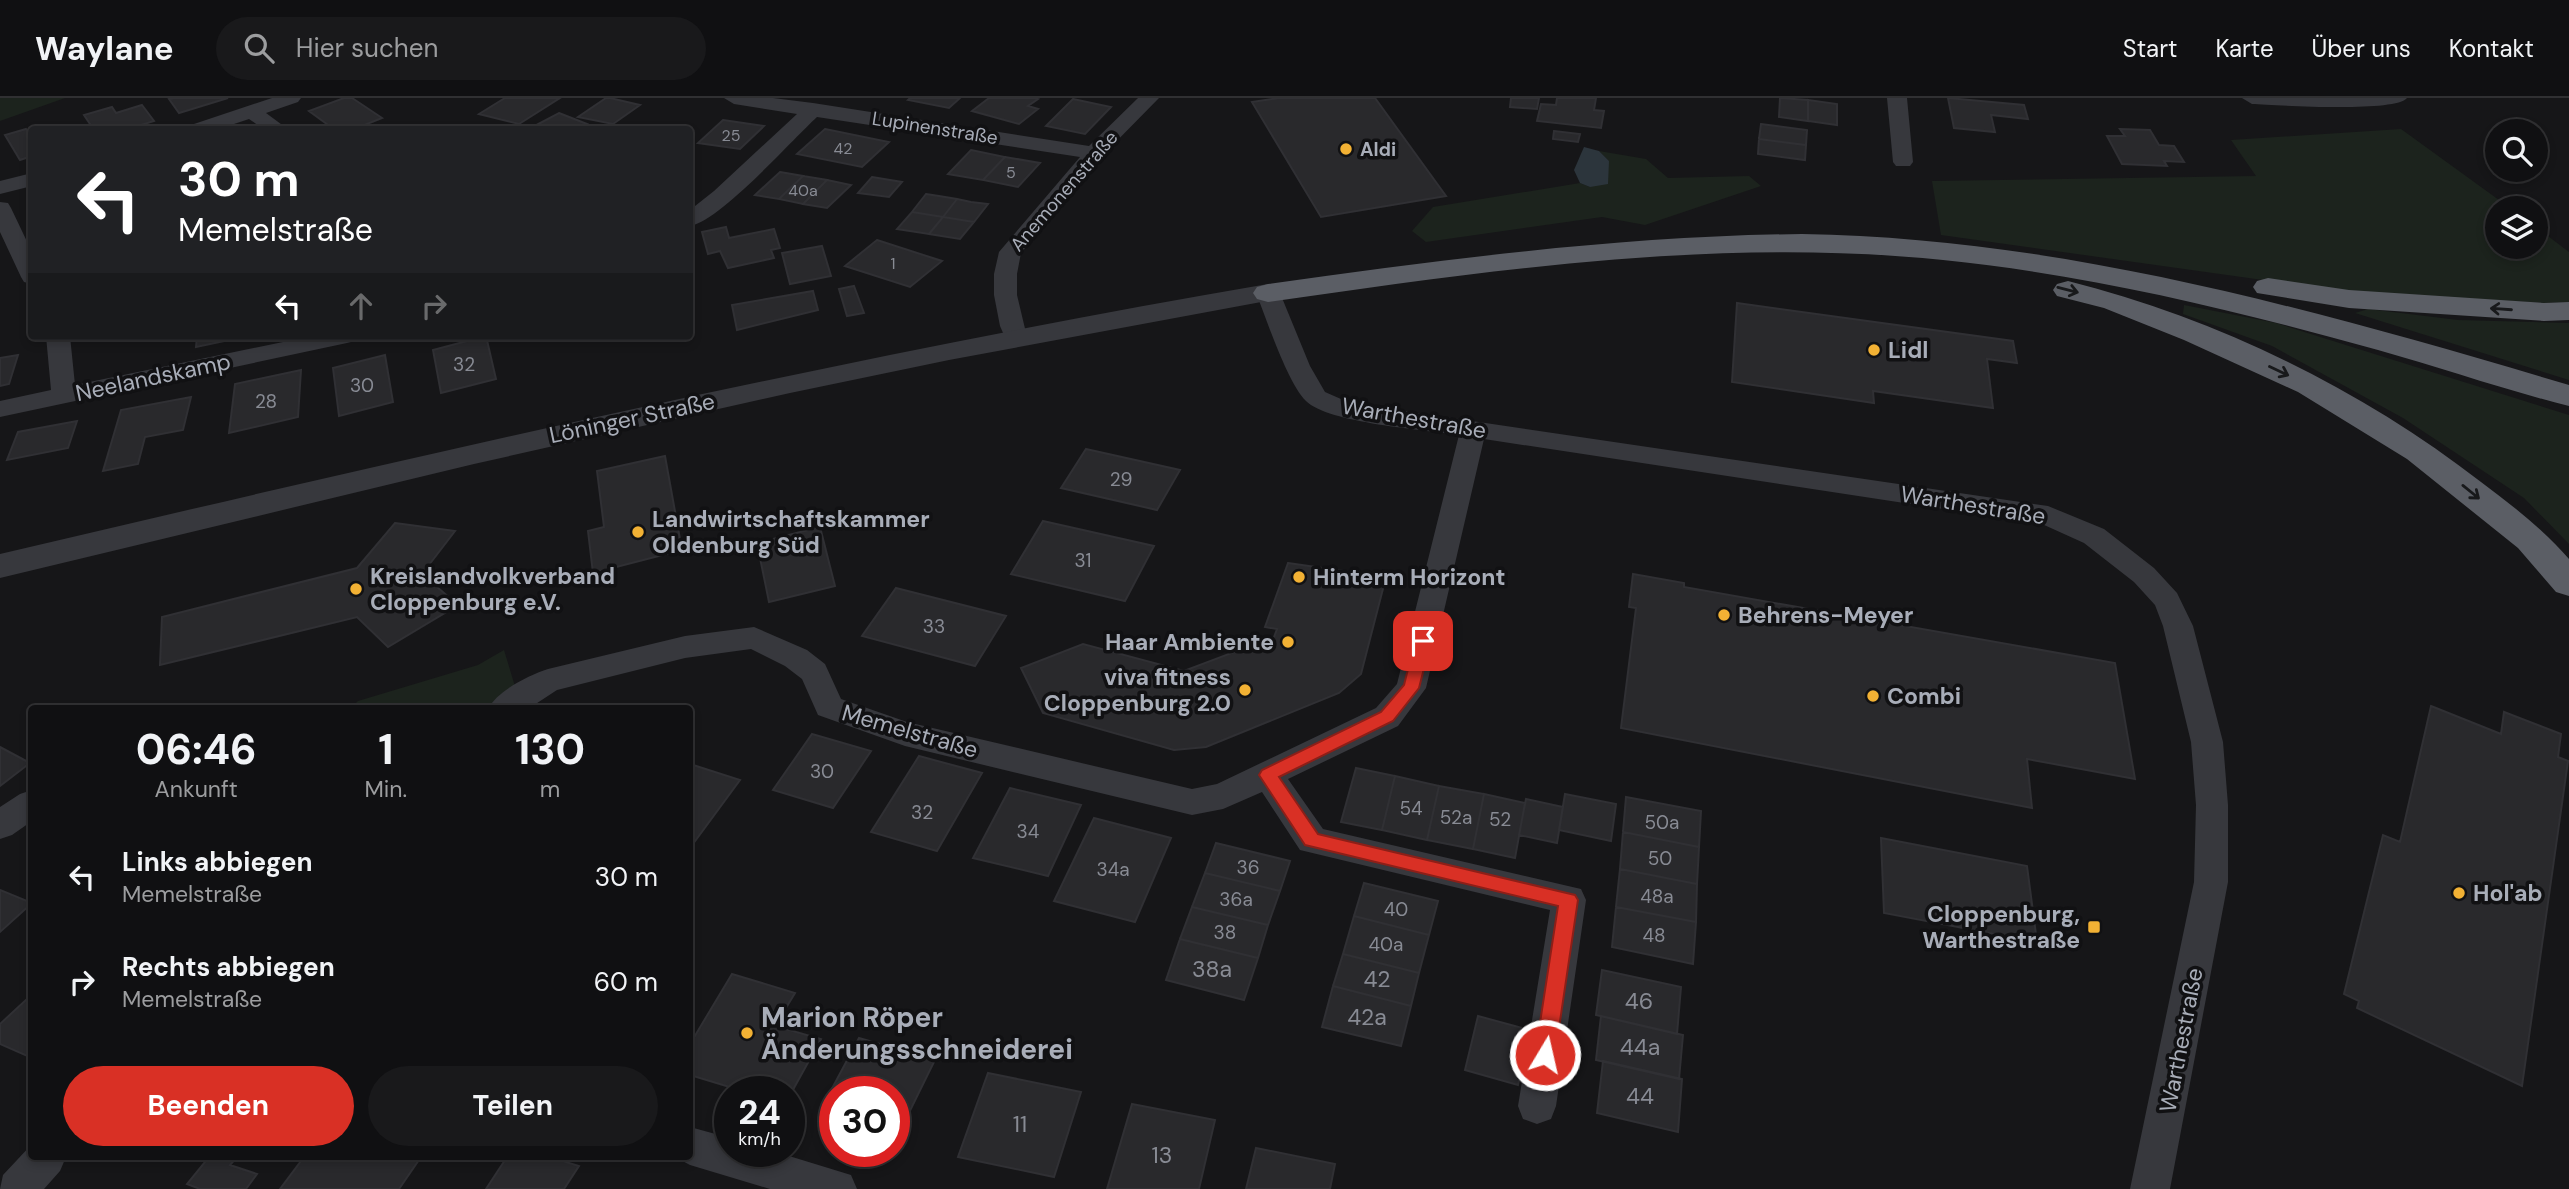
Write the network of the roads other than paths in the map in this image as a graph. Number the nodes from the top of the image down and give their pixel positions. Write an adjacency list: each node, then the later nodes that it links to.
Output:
1 (291, 98): 9 (street)
2 (734, 98): 8 (street, Lupinenstraße)
3 (1149, 98): 12 (street, Anemonenstraße)
4 (1898, 98): 13 (street)
5 (2252, 98): 7 (street)
6 (2397, 98): 7 (street)
7 (2363, 100)
8 (813, 109): 12 (street, Lupinenstraße); 17 (street)
9 (252, 113): 10 (street); 11 (street)
10 (208, 126)
11 (273, 126)
12 (1094, 152): 23 (street, Anemonenstraße)
13 (1903, 162)
14 (28, 180): 15 (street)
15 (0, 188)
16 (0, 208): 19 (street)
17 (693, 217)
18 (1635, 251): 20 (highway); 21 (highway); 31 (highway, one-way to 31)
19 (28, 268)
20 (2095, 271): 22 (highway, one-way to 20); 27 (highway)
21 (1268, 293): 23 (street, Löninger Straße); 29 (street, Warthestraße)
22 (2569, 311)
23 (1015, 337): 30 (street, Löninger Straße)
24 (58, 340): 26 (street)
25 (328, 340): 26 (street, Neelandskamp)
26 (64, 395): 28 (street, Neelandskamp)
27 (2569, 396)
28 (0, 409)
29 (1473, 430): 33 (street, Memelstraße); 41 (street, Warthestraße)
30 (0, 566)
31 (2569, 583)
32 (509, 705): 33 (street, Memelstraße)
33 (1268, 775): 36 (street)
34 (28, 806): 35 (street)
35 (0, 825)
36 (1537, 1107)
37 (693, 1147): 40 (street)
38 (43, 1160): 39 (street)
39 (17, 1189)
40 (837, 1189)
41 (2150, 1189)

